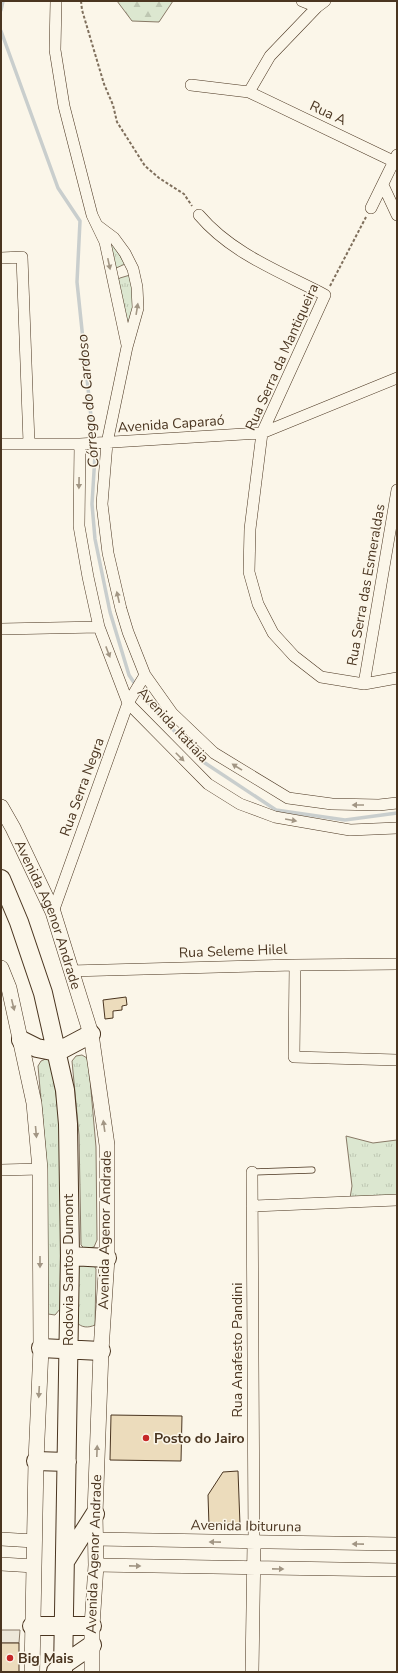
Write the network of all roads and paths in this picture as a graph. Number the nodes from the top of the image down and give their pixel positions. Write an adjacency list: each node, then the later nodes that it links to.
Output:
1 (56, 1): 12 (street)
2 (81, 1): 10 (path)
3 (302, 1): 4 (street)
4 (321, 4): 6 (street)
5 (191, 85): 6 (street, Rua A)
6 (249, 92): 7 (street, Rua A)
7 (395, 157): 8 (street)
8 (383, 184): 9 (street); 11 (street)
9 (371, 208): 14 (path, Rua Serra da Mantiqueira)
10 (199, 215): 14 (street)
11 (397, 215)
12 (98, 226): 15 (street, one-way to 15); 15 (street, Avenida Itatiaia, one-way to 12)
13 (1, 258): 18 (street)
14 (325, 295): 17 (street, Rua Serra da Mantiqueira)
15 (127, 347): 19 (street, Avenida Itatiaia)
16 (397, 378): 17 (street, Avenida Caparaó)
17 (262, 433): 19 (street, Avenida Caparaó); 27 (street, Rua Serra da Mantiqueira)
18 (29, 443): 20 (street, Avenida Caparaó); 21 (street, Avenida Caparaó)
19 (107, 443): 21 (street, Avenida Caparaó); 25 (street, Avenida Itatiaia, one-way to 19)
20 (1, 444)
21 (80, 444): 23 (street, Avenida Itatiaia, one-way to 23)
22 (397, 490): 27 (street, Rua Serra das Esmeraldas)
23 (98, 627): 24 (street); 28 (street, Avenida Itatiaia, one-way to 28)
24 (1, 629)
25 (145, 675): 28 (street, Rua Serra Negra); 29 (street, Avenida Itatiaia, one-way to 25)
26 (397, 678): 27 (street, Rua Serra da Mantiqueira)
27 (364, 684)
28 (128, 703): 31 (street, Avenida Itatiaia, one-way to 31); 33 (street, Rua Serra Negra)
29 (397, 803)
30 (1, 808): 33 (main road, Avenida Agenor Andrade)
31 (397, 828)
32 (1, 879): 41 (highway, Rodovia Santos Dumont)
33 (53, 912): 37 (main road, Avenida Agenor Andrade)
34 (397, 964): 35 (street, Rua Seleme Hilel)
35 (295, 965): 37 (street, Rua Seleme Hilel); 42 (street)
36 (1, 968): 38 (main road)
37 (70, 971): 39 (main road, Avenida Agenor Andrade)
38 (5, 988): 40 (main road, one-way to 40)
39 (91, 1034): 41 (highway); 50 (main road, Avenida Agenor Andrade, one-way to 39)
40 (21, 1040): 41 (highway); 43 (main road, one-way to 43)
41 (57, 1052): 49 (highway, Rodovia Santos Dumont)
42 (397, 1060)
43 (40, 1169): 44 (street); 51 (main road, one-way to 51)
44 (1, 1170)
45 (312, 1170): 46 (lane)
46 (252, 1172): 48 (street, Rua Anafesto Pandini)
47 (397, 1200): 48 (street)
48 (252, 1206): 60 (street, Rua Anafesto Pandini)
49 (70, 1256): 50 (highway); 52 (highway, Rodovia Santos Dumont)
50 (107, 1258): 53 (main road, Avenida Agenor Andrade)
51 (41, 1348): 52 (highway); 54 (main road, one-way to 54)
52 (67, 1350): 53 (highway); 55 (highway, Rodovia Santos Dumont)
53 (101, 1352): 56 (main road, Avenida Agenor Andrade, one-way to 53)
54 (36, 1460): 55 (highway); 59 (main road)
55 (67, 1462): 62 (highway, Rodovia Santos Dumont)
56 (95, 1514): 58 (main road, Avenida Agenor Andrade); 62 (highway)
57 (1, 1539): 59 (street)
58 (95, 1539): 60 (street, Avenida Ibituruna, one-way to 58); 64 (main road, Avenida Agenor Andrade)
59 (34, 1540): 65 (main road)
60 (254, 1543): 61 (street, Avenida Ibituruna, one-way to 60); 66 (street, Rua Anafesto Pandini)
61 (397, 1544)
62 (66, 1560): 70 (highway, Rodovia Santos Dumont)
63 (1, 1564): 65 (street)
64 (96, 1565): 66 (street, one-way to 66); 69 (main road, Avenida Agenor Andrade)
65 (34, 1566): 68 (main road)
66 (253, 1569): 67 (street, one-way to 67); 75 (street, Rua Anafesto Pandini)
67 (397, 1570)
68 (32, 1626): 70 (highway); 73 (main road)
69 (92, 1626): 70 (highway); 71 (main road, Avenida Agenor Andrade)
70 (64, 1627): 72 (highway, Rodovia Santos Dumont)
71 (92, 1646): 72 (highway); 74 (main road, Avenida Agenor Andrade)
72 (60, 1670)
73 (32, 1672)
74 (92, 1672)
75 (252, 1672)

